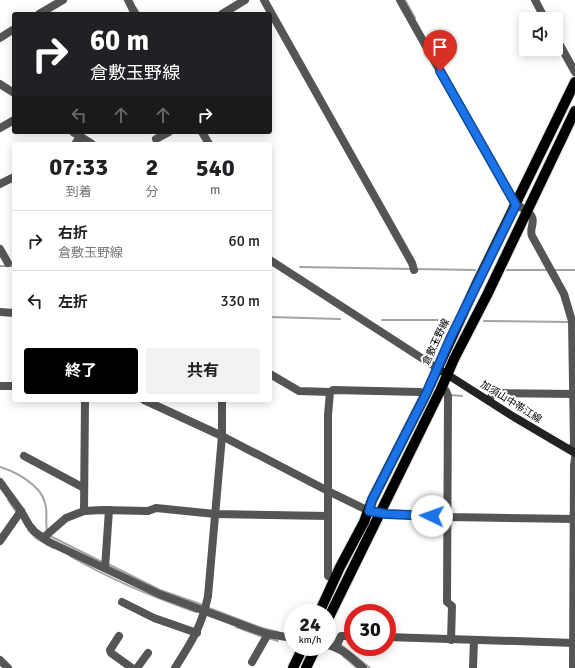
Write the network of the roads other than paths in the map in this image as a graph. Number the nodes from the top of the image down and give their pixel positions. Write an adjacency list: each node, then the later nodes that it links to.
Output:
1 (63, 0): 7 (street)
2 (128, 0): 8 (street)
3 (246, 0): 9 (street)
4 (264, 0): 10 (street)
5 (400, 0): 29 (street)
6 (535, 0): 11 (street)
7 (42, 12)
8 (134, 12)
9 (225, 12)
10 (271, 12)
11 (542, 12)
12 (272, 14): 34 (street)
13 (12, 30): 14 (street)
14 (0, 38)
15 (563, 51): 16 (street)
16 (575, 72)
17 (575, 82): 29 (main road, 倉敷玉野線)
18 (0, 84): 19 (street)
19 (12, 93)
20 (575, 111): 30 (main road)
21 (12, 121): 22 (street)
22 (0, 128)
23 (77, 134): 26 (street)
24 (166, 134): 25 (street)
25 (156, 140)
26 (89, 142)
27 (12, 178): 28 (street)
28 (0, 184)
29 (516, 205): 30 (street); 37 (main road, 倉敷玉野線)
30 (526, 211): 38 (main road); 45 (street)
31 (0, 249): 33 (street)
32 (272, 261): 37 (street)
33 (8, 264)
34 (414, 269)
35 (0, 312): 36 (street)
36 (12, 313)
37 (437, 368): 38 (main road, 加須山中帯江線); 44 (main road, 倉敷玉野線)
38 (448, 374): 46 (main road, 加須山中帯江線); 60 (main road)
39 (272, 375): 43 (street)
40 (0, 386): 41 (street)
41 (12, 386)
42 (446, 391): 64 (street)
43 (330, 392): 44 (street); 56 (street)
44 (426, 394): 59 (main road, 倉敷玉野線)
45 (574, 396): 46 (street); 51 (street)
46 (489, 400): 51 (main road, 加須山中帯江線)
47 (85, 402): 55 (street)
48 (148, 402): 50 (street)
49 (222, 402): 50 (street)
50 (222, 436): 56 (street); 62 (street)
51 (573, 451)
52 (24, 456): 55 (street)
53 (575, 458): 65 (street)
54 (0, 482): 61 (street)
55 (84, 488): 58 (street)
56 (328, 491): 59 (street); 63 (street)
57 (109, 510): 58 (street); 62 (street); 68 (street)
58 (84, 511): 66 (street)
59 (369, 511): 60 (street); 69 (main road, 倉敷玉野線)
60 (380, 513): 64 (street); 72 (main road)
61 (19, 514): 66 (street); 67 (street)
62 (215, 514): 63 (street); 73 (street)
63 (328, 516): 69 (street)
64 (446, 516): 65 (street); 80 (street)
65 (574, 519): 82 (street)
66 (46, 535): 68 (street)
67 (0, 541)
68 (105, 565): 73 (street)
69 (335, 579): 71 (main road, 倉敷玉野線)
70 (122, 602): 74 (street)
71 (323, 604)
72 (336, 604)
73 (206, 607): 74 (street); 77 (street)
74 (197, 633): 92 (street)
75 (119, 636): 90 (street)
76 (344, 636): 83 (street)
77 (266, 637): 79 (street); 88 (street)
78 (396, 637): 80 (street)
79 (284, 638)
80 (451, 640): 81 (street)
81 (474, 640): 82 (street); 96 (street)
82 (574, 643): 97 (street)
83 (337, 644): 95 (street)
84 (148, 653): 91 (street)
85 (299, 656): 93 (main road)
86 (312, 656): 94 (main road)
87 (0, 660): 89 (street)
88 (252, 662)
89 (8, 668)
90 (132, 668)
91 (137, 668)
92 (175, 668)
93 (293, 668)
94 (306, 668)
95 (363, 668)
96 (473, 668)
97 (573, 668)

